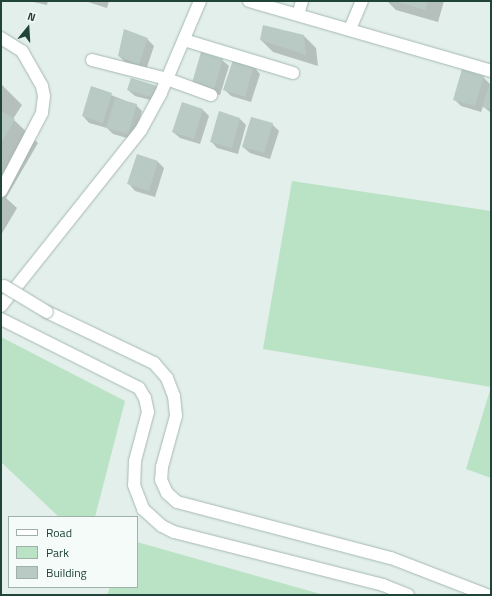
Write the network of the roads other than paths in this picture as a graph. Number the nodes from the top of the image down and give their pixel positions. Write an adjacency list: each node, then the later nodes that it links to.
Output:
1 (200, 1): 8 (street)
2 (249, 1): 5 (street)
3 (302, 1): 5 (street)
4 (362, 1): 6 (street)
5 (298, 15): 6 (street)
6 (350, 29): 10 (street)
7 (1, 38): 14 (street)
8 (184, 40): 11 (street); 12 (street)
9 (92, 60): 12 (street)
10 (491, 71)
11 (293, 73)
12 (167, 79): 13 (street); 16 (street)
13 (211, 95)
14 (1, 191)
15 (3, 285): 19 (street, bridge)
16 (1, 306)
17 (1, 319): 18 (street)
18 (408, 595)
19 (487, 595)

